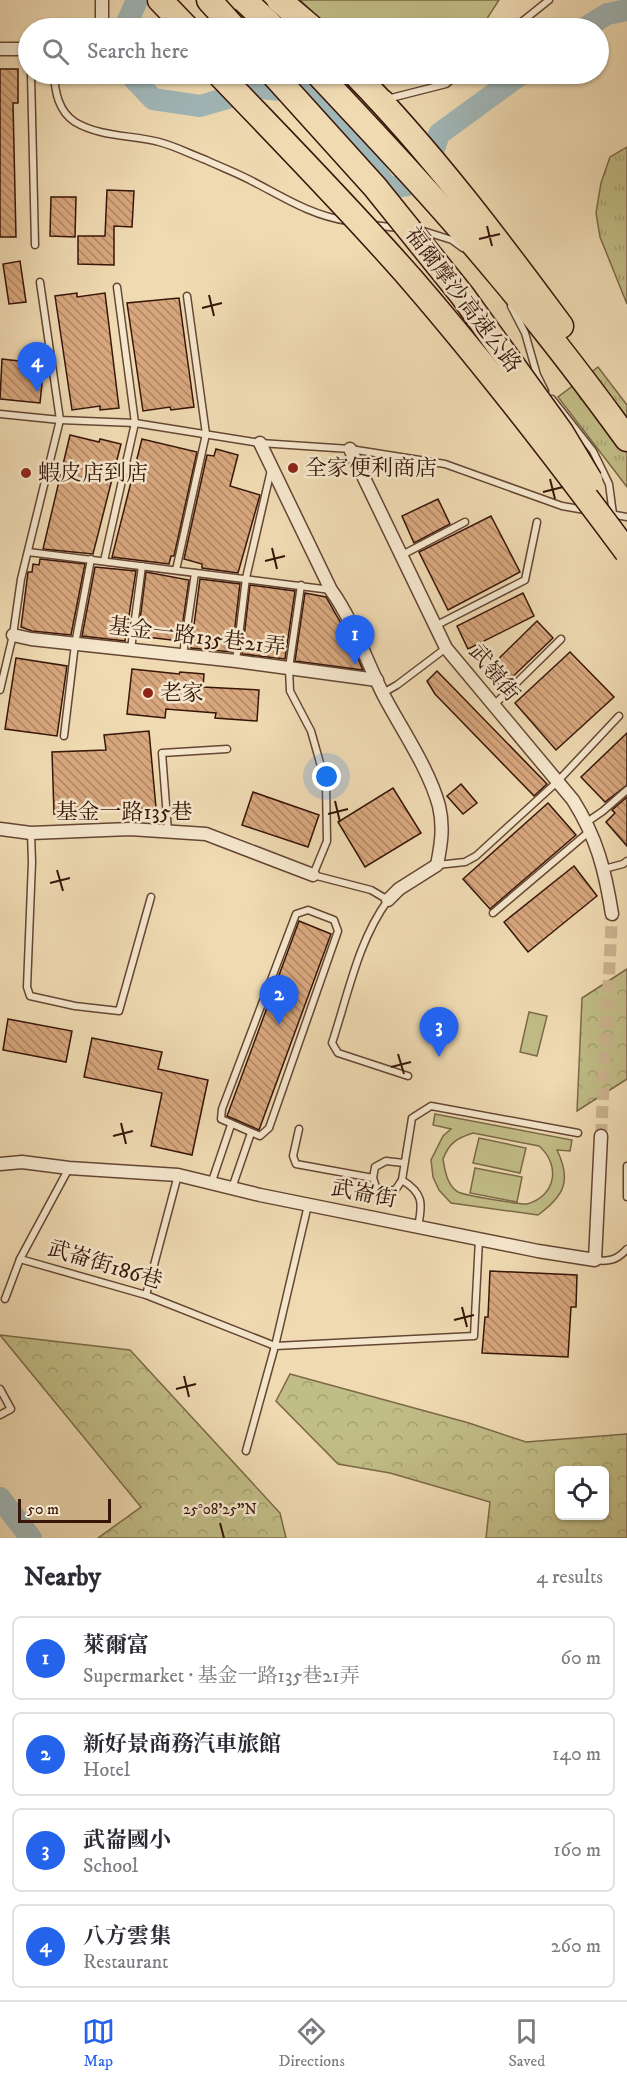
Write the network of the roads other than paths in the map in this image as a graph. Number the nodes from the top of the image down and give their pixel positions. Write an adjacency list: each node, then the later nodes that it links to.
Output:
1 (102, 0): 7 (street)
2 (150, 0): 8 (highway)
3 (160, 0): 9 (highway)
4 (209, 0): 10 (highway)
5 (549, 0): 13 (lane)
6 (266, 13): 11 (highway, bridge); 12 (lane)
7 (102, 18)
8 (167, 18)
9 (177, 18)
10 (225, 18)
11 (281, 18)
12 (310, 18)
13 (526, 18)
14 (0, 49): 15 (street)
15 (18, 49)
16 (31, 84): 25 (lane)
17 (55, 84): 27 (lane)
18 (229, 84): 31 (highway, bridge)
19 (240, 84): 31 (highway, bridge)
20 (282, 84): 45 (highway, 福爾摩沙高速公路, bridge)
21 (327, 84): 37 (highway, 福爾摩沙高速公路)
22 (365, 84): 34 (highway)
23 (446, 84): 24 (lane)
24 (382, 90)
25 (35, 245)
26 (40, 282): 33 (lane)
27 (498, 285)
28 (117, 287): 35 (lane)
29 (504, 295): 41 (lane)
30 (187, 296): 36 (lane)
31 (462, 340): 47 (highway, bridge)
32 (0, 414): 33 (lane)
33 (60, 420): 35 (lane); 46 (lane)
34 (627, 421)
35 (135, 423): 36 (lane); 50 (lane)
36 (206, 434): 38 (lane); 52 (lane)
37 (627, 439)
38 (260, 443): 39 (lane); 40 (street)
39 (350, 449): 41 (lane); 48 (street, 武嶺街)
40 (272, 467): 54 (lane); 56 (street)
41 (612, 514): 42 (lane)
42 (627, 516)
43 (465, 522): 48 (lane)
44 (537, 522): 57 (lane)
45 (627, 545)
46 (28, 552): 49 (lane); 58 (lane)
47 (627, 552)
48 (402, 555): 57 (street, 武嶺街)
49 (91, 559): 50 (lane); 60 (lane)
50 (104, 561): 51 (lane)
51 (142, 566): 52 (lane); 62 (lane)
52 (176, 570): 53 (lane)
53 (195, 573): 54 (lane); 63 (lane)
54 (246, 578): 55 (lane); 64 (lane)
55 (301, 585): 56 (lane); 65 (lane)
56 (331, 590): 66 (street)
57 (437, 625): 61 (street, 武嶺街)
58 (13, 635): 60 (street, 基金一路135巷21弄); 67 (lane)
59 (561, 639): 69 (lane)
60 (75, 644): 62 (street, 基金一路135巷21弄); 71 (lane)
61 (446, 648): 68 (lane); 69 (street, 武嶺街)
62 (131, 650): 63 (street, 基金一路135巷21弄)
63 (183, 656): 64 (street, 基金一路135巷21弄)
64 (236, 661): 65 (street, 基金一路135巷21弄)
65 (289, 668): 66 (street, 基金一路135巷21弄); 82 (lane)
66 (377, 680): 68 (street)
67 (0, 690)
68 (383, 693): 80 (street)
69 (494, 705): 73 (street, 武嶺街)
70 (620, 716): 73 (lane)
71 (64, 736)
72 (227, 749): 77 (lane)
73 (558, 782): 75 (street, 武嶺街); 80 (lane)
74 (627, 790): 75 (lane)
75 (589, 826): 81 (street, 武嶺街); 85 (lane)
76 (0, 829): 78 (street, 基金一路135巷)
77 (168, 832): 78 (street, 基金一路135巷); 82 (street, 基金一路135巷)
78 (31, 834): 83 (lane)
79 (627, 861): 81 (lane)
80 (437, 865): 84 (street)
81 (604, 869): 86 (street, 武嶺街)
82 (313, 875): 84 (lane)
83 (151, 897)
84 (388, 900): 87 (lane)
85 (493, 913)
86 (612, 914)
87 (408, 1076)
88 (231, 1125): 90 (lane); 90 (lane); 100 (lane)
89 (299, 1129): 98 (lane)
90 (251, 1133): 101 (lane)
91 (578, 1133): 93 (lane)
92 (601, 1136): 108 (street)
93 (404, 1163): 98 (lane); 99 (lane)
94 (0, 1164): 96 (street, 武崙街)
95 (627, 1166): 102 (lane)
96 (69, 1168): 97 (street, 武崙街); 107 (lane, 武崙街186巷)
97 (178, 1175): 100 (street, 武崙街); 109 (lane)
98 (373, 1178): 99 (lane)
99 (402, 1180): 104 (lane)
100 (211, 1184): 101 (street, 武崙街)
101 (232, 1188): 103 (street, 武崙街)
102 (627, 1197)
103 (309, 1204): 104 (street, 武崙街); 111 (lane)
104 (418, 1226): 105 (street, 武崙街)
105 (479, 1239): 108 (street, 武崙街); 111 (lane)
106 (627, 1249): 108 (lane)
107 (20, 1259): 109 (lane, 武崙街186巷); 110 (lane)
108 (595, 1260)
109 (146, 1295): 111 (lane, 武崙街186巷)
110 (5, 1299)
111 (275, 1346): 114 (lane)
112 (0, 1389): 113 (lane)
113 (0, 1415)
114 (246, 1451)

